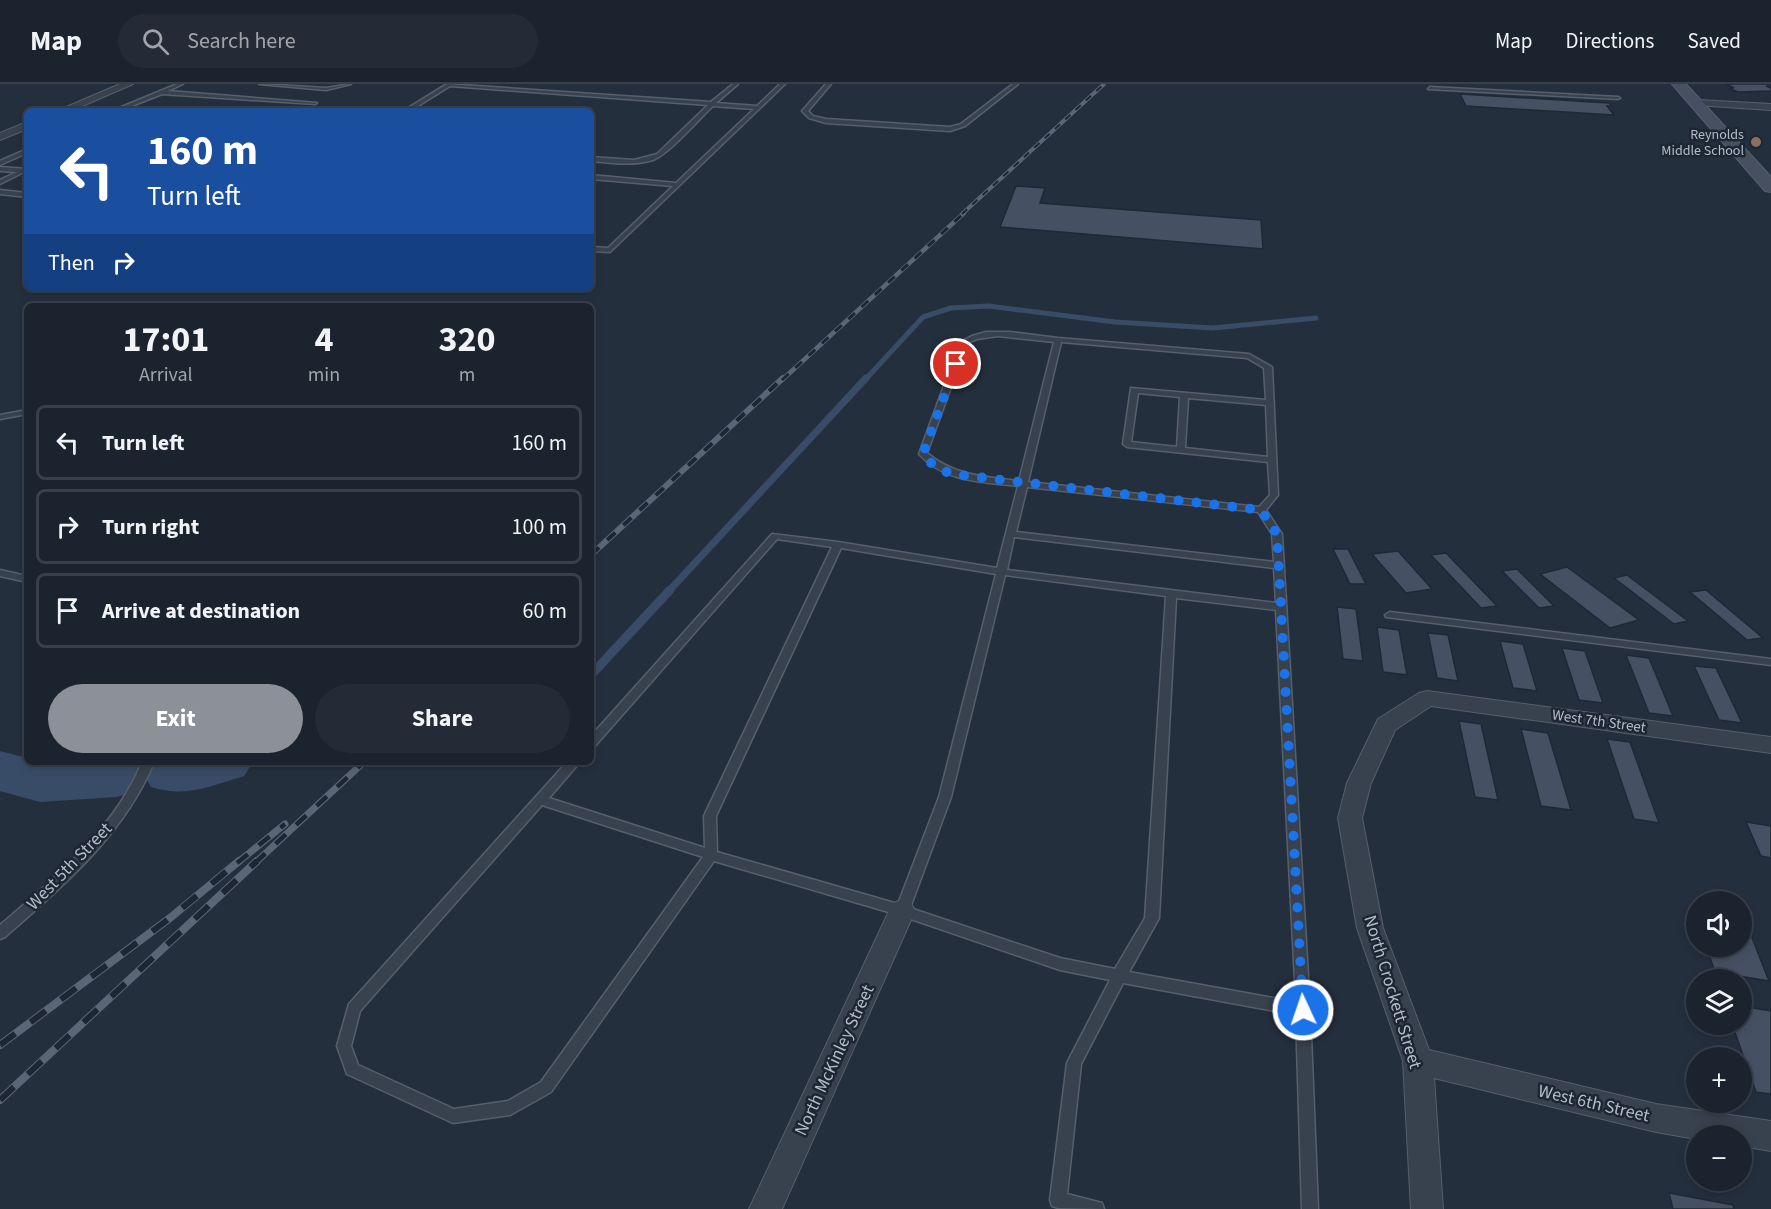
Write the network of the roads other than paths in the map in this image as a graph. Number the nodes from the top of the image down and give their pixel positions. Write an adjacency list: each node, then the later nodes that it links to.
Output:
1 (128, 84): 20 (street)
2 (181, 84): 14 (lane)
3 (261, 84): 13 (lane)
4 (349, 84): 13 (lane)
5 (434, 84): 11 (lane)
6 (736, 84): 18 (lane)
7 (783, 84): 24 (lane)
8 (829, 84): 9 (lane)
9 (1016, 84)
10 (1679, 84): 17 (street)
11 (450, 85): 18 (lane); 23 (lane)
12 (1430, 88): 15 (lane)
13 (326, 90): 16 (lane)
14 (161, 92): 16 (lane); 21 (lane)
15 (1618, 98)
16 (315, 103): 22 (lane)
17 (1698, 103): 19 (street); 36 (street)
18 (712, 104): 24 (lane); 28 (lane)
19 (1771, 107)
20 (69, 108)
21 (122, 108)
22 (308, 108)
23 (411, 108)
24 (758, 108): 35 (lane)
25 (24, 128): 26 (street)
26 (0, 136)
27 (24, 152): 29 (lane)
28 (594, 159)
29 (0, 163)
30 (0, 169): 31 (lane)
31 (24, 171)
32 (24, 172): 34 (lane)
33 (594, 177): 35 (lane)
34 (0, 182)
35 (678, 185): 39 (lane)
36 (1771, 187)
37 (0, 192): 38 (lane)
38 (24, 195)
39 (594, 249)
40 (1058, 340): 42 (lane); 47 (lane); 47 (lane)
41 (1184, 395): 42 (lane); 45 (lane); 45 (lane)
42 (1270, 403): 46 (lane)
43 (24, 413): 44 (lane)
44 (0, 417)
45 (1181, 450): 46 (lane)
46 (1272, 460): 48 (lane)
47 (1023, 484): 48 (lane); 49 (lane)
48 (1261, 510): 51 (lane)
49 (1011, 534): 51 (lane); 52 (lane)
50 (838, 545): 52 (lane); 60 (lane); 65 (lane)
51 (1279, 566): 56 (lane)
52 (1002, 572): 55 (lane); 66 (lane)
53 (0, 573): 54 (lane)
54 (24, 578)
55 (1171, 594): 56 (lane); 68 (lane)
56 (1281, 607): 69 (lane)
57 (1390, 615): 58 (lane)
58 (1771, 662)
59 (1427, 698): 61 (street, West 7th Street); 70 (street, North Crockett Street)
60 (594, 740)
61 (1771, 745)
62 (147, 765): 67 (lane, West 5th Street)
63 (571, 765): 64 (lane)
64 (540, 800): 65 (lane); 65 (lane)
65 (711, 855): 66 (lane)
66 (902, 910): 68 (lane); 72 (street, North McKinley Street)
67 (0, 933)
68 (1119, 976): 69 (lane); 73 (lane)
69 (1303, 1010): 74 (lane)
70 (1418, 1061): 71 (street, West 6th Street); 75 (street, North Crockett Street)
71 (1771, 1136)
72 (765, 1209)
73 (1096, 1209)
74 (1310, 1209)
75 (1428, 1209)

